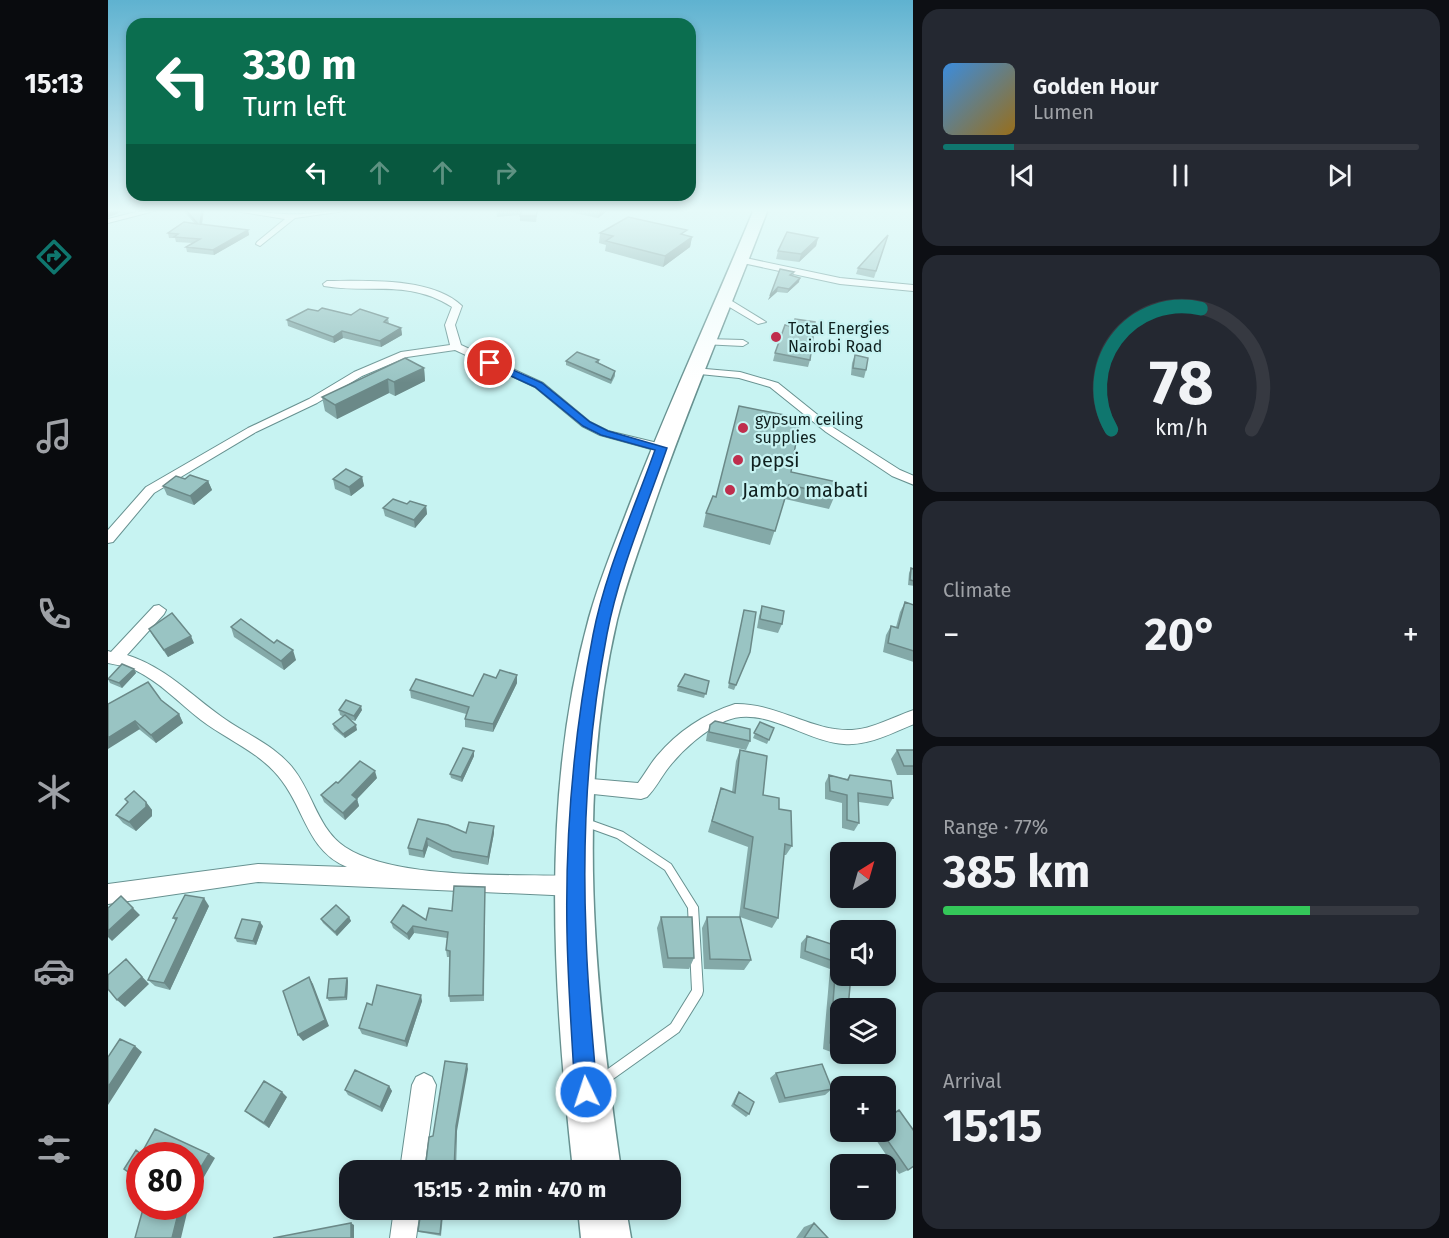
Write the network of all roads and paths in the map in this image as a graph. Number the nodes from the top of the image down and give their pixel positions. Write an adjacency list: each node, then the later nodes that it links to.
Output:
1 (738, 267): 5 (highway)
2 (773, 267): 4 (street)
3 (327, 284): 9 (street)
4 (913, 288)
5 (724, 300): 6 (street); 7 (highway)
6 (761, 322)
7 (706, 342): 8 (street); 10 (highway)
8 (743, 343)
9 (456, 347): 11 (street); 13 (street)
10 (694, 371): 11 (highway); 12 (street)
11 (662, 448): 17 (highway)
12 (913, 481)
13 (108, 539)
14 (159, 610): 15 (street)
15 (111, 658): 19 (street)
16 (913, 717): 17 (street)
17 (580, 786): 18 (highway)
18 (577, 819): 20 (highway); 23 (lane)
19 (415, 881): 20 (street); 21 (street)
20 (577, 886): 23 (highway)
21 (108, 894)
22 (424, 1085): 24 (street)
23 (586, 1092): 25 (highway)
24 (413, 1160)
25 (596, 1160)
26 (405, 1220): 28 (street)
27 (604, 1220): 29 (highway)
28 (403, 1238)
29 (606, 1238)

